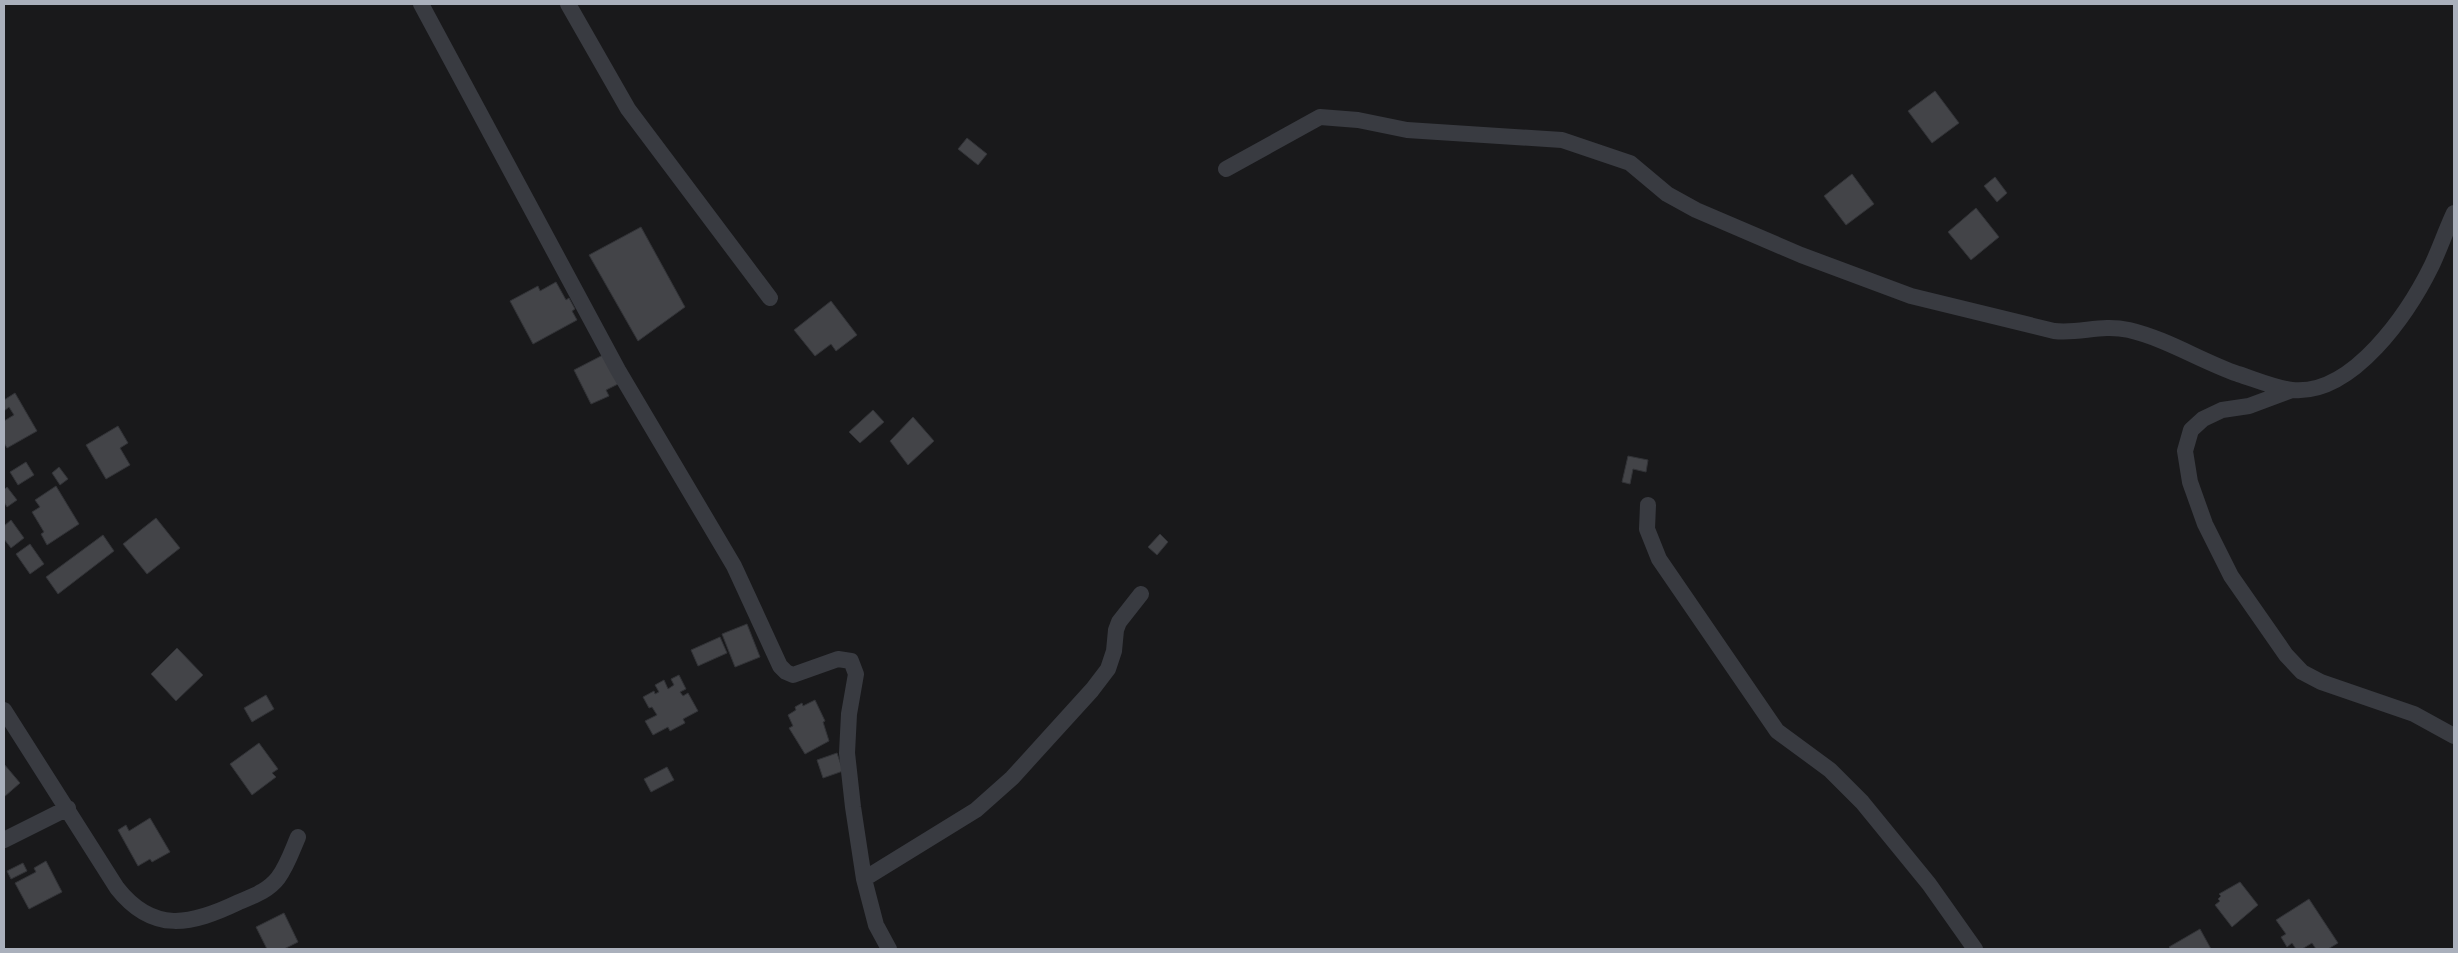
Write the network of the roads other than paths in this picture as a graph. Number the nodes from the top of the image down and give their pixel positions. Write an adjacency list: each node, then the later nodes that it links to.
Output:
1 (421, 4): 14 (street)
2 (568, 4): 5 (street)
3 (1226, 169): 6 (street)
4 (2454, 213): 6 (street)
5 (770, 298)
6 (2292, 390): 10 (street)
7 (1648, 504): 16 (street)
8 (1141, 594): 14 (street)
9 (4, 710): 11 (street)
10 (2454, 736)
11 (68, 808): 12 (street); 13 (street)
12 (298, 837)
13 (4, 840)
14 (864, 879): 15 (street)
15 (889, 949)
16 (1975, 949)

